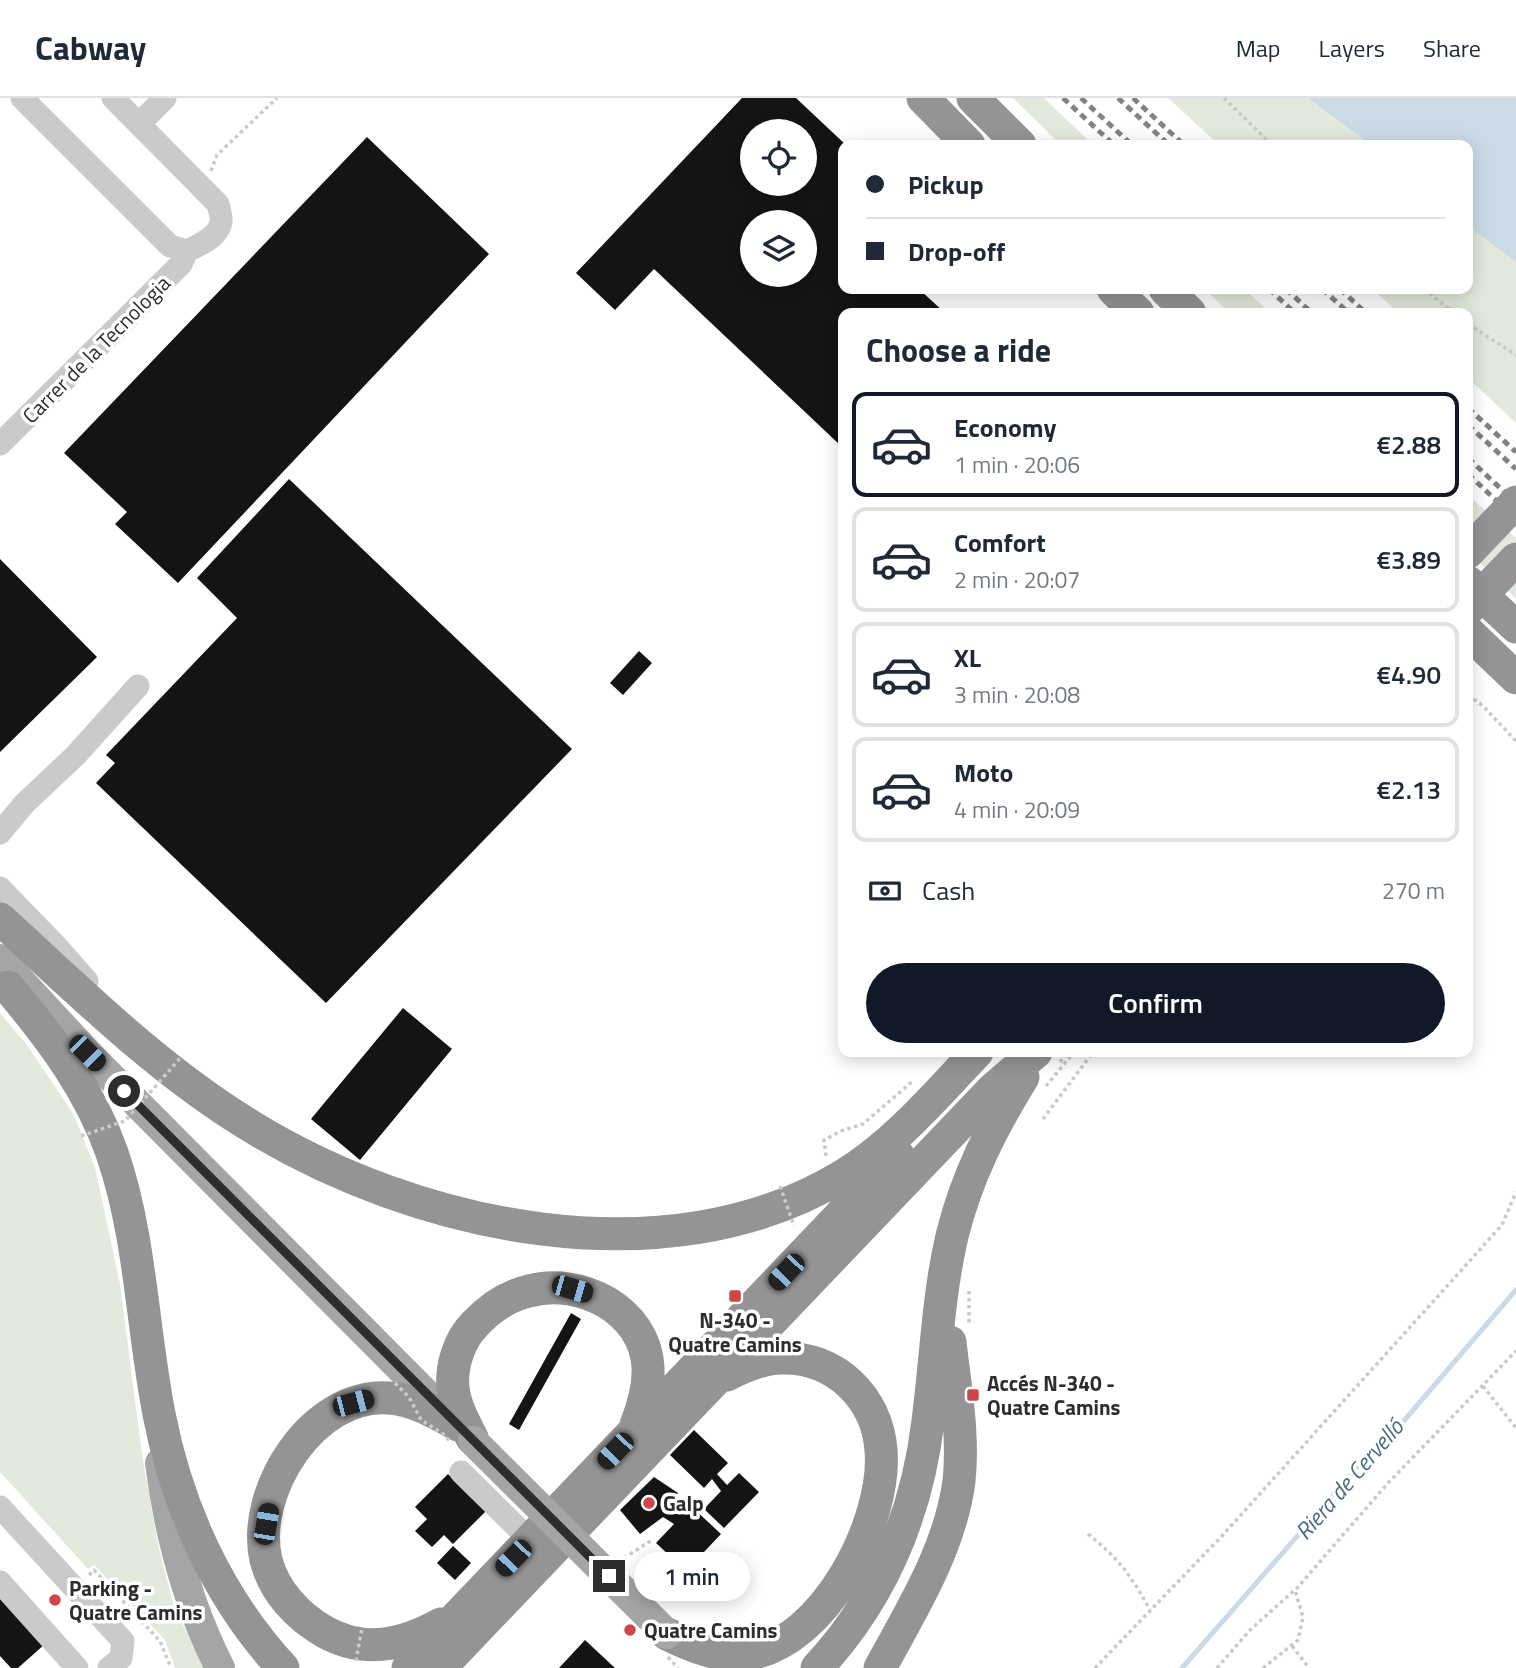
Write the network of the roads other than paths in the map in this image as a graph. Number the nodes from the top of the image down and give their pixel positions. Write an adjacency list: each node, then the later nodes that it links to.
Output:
1 (22, 98): 9 (street)
2 (113, 98): 6 (street)
3 (165, 98): 6 (street)
4 (923, 98): 7 (highway)
5 (973, 98): 8 (highway)
6 (139, 124): 9 (street, Carrer de la Tecnologia)
7 (965, 140)
8 (1015, 140)
9 (187, 251): 14 (street, Carrer de la Tecnologia)
10 (1118, 294): 12 (highway)
11 (1169, 294): 13 (highway)
12 (1133, 308)
13 (1185, 308)
14 (0, 444)
15 (1516, 502): 16 (highway, bridge)
16 (1473, 547)
17 (1516, 559): 19 (highway, bridge)
18 (1473, 587): 20 (highway)
19 (1473, 604)
20 (1516, 627)
21 (1473, 637): 22 (highway)
22 (1516, 678)
23 (138, 685): 24 (street)
24 (0, 833)
25 (0, 888): 28 (street)
26 (0, 919): 28 (highway)
27 (3, 975): 37 (highway); 38 (main road)
28 (113, 1022): 34 (highway)
29 (963, 1057): 34 (street)
30 (969, 1057): 34 (highway)
31 (991, 1057): 39 (highway)
32 (1031, 1057): 36 (highway)
33 (1034, 1057): 35 (highway)
34 (932, 1080)
35 (942, 1295): 53 (highway); 54 (highway)
36 (715, 1380): 45 (highway); 51 (highway)
37 (159, 1414): 48 (main road); 49 (highway)
38 (466, 1433): 39 (highway); 44 (highway); 45 (main road, bridge)
39 (632, 1433): 42 (highway)
40 (461, 1472): 42 (street)
41 (0, 1507): 47 (street)
42 (530, 1540): 44 (highway)
43 (0, 1582): 46 (street)
44 (461, 1612): 50 (highway)
45 (667, 1634): 52 (main road)
46 (77, 1668)
47 (109, 1668)
48 (220, 1668)
49 (283, 1668)
50 (408, 1668)
51 (441, 1668)
52 (700, 1668)
53 (817, 1668)
54 (880, 1668)

